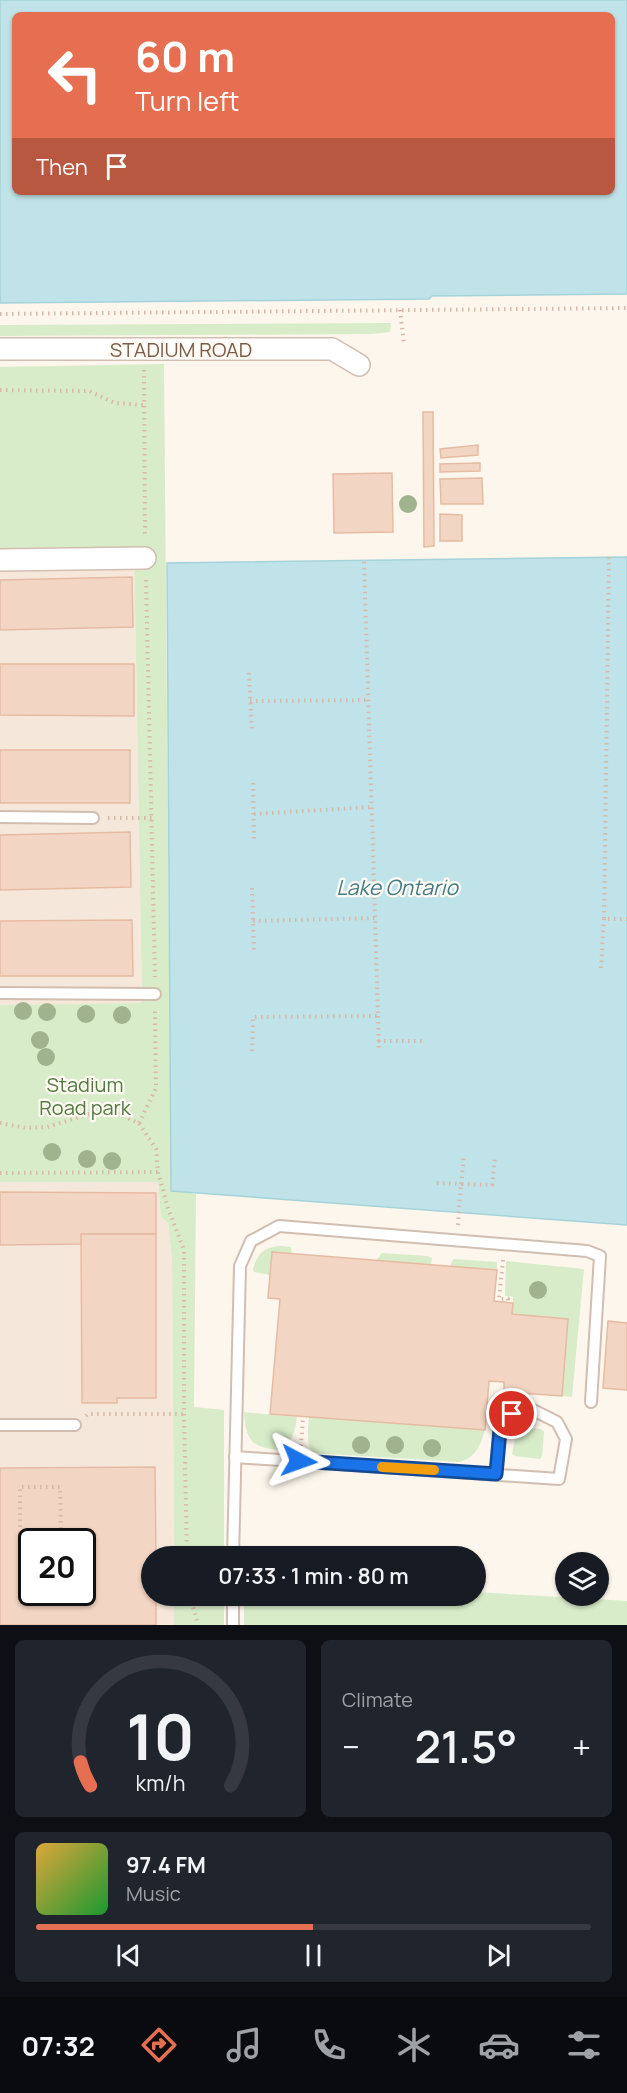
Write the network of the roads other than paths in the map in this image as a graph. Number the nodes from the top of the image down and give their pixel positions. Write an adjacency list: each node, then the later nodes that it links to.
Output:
1 (0, 349): 2 (street, STADIUM ROAD)
2 (359, 365)
3 (145, 558): 4 (street)
4 (0, 560)
5 (0, 817): 6 (lane)
6 (93, 818)
7 (0, 993): 8 (lane)
8 (155, 994)
9 (591, 1402): 12 (lane)
10 (0, 1425): 11 (lane)
11 (75, 1425)
12 (235, 1457): 13 (lane); 14 (lane)
13 (496, 1474): 13 (lane)
14 (233, 1546)
15 (233, 1606): 16 (lane)
16 (233, 1625)

